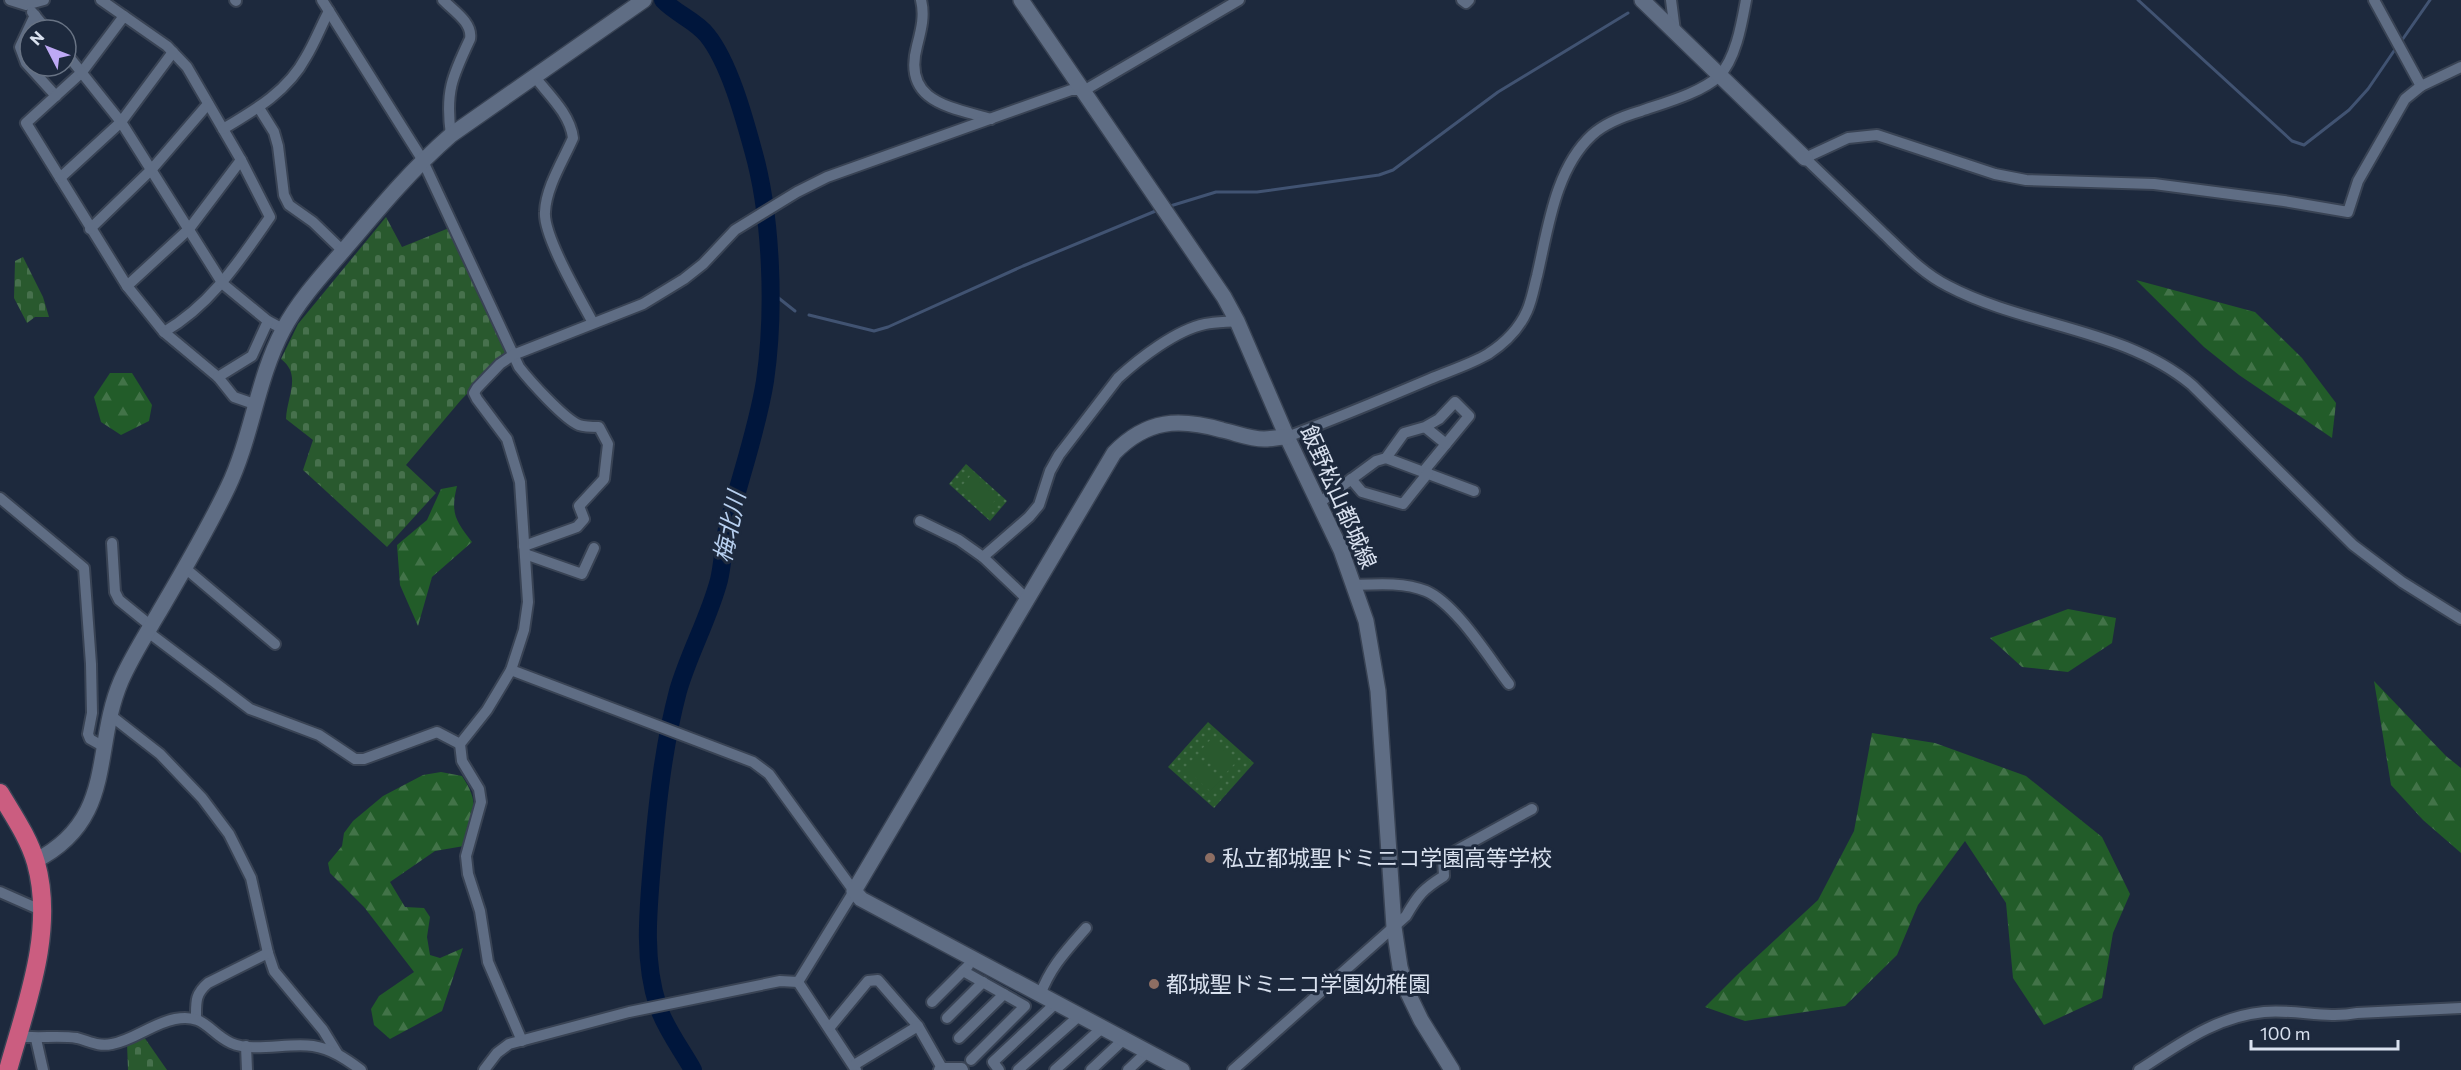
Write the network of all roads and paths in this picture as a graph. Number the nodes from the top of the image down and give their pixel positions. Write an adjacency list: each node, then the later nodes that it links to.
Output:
1 (10, 0): 16 (street)
2 (44, 0): 16 (street)
3 (101, 0): 19 (street)
4 (322, 0): 17 (street)
5 (443, 0): 36 (street)
6 (921, 0): 33 (street)
7 (1021, 0): 29 (street, 飯野松山都城線)
8 (1239, 0): 29 (street)
9 (1462, 0): 10 (street)
10 (1469, 0)
11 (1642, 0): 21 (street)
12 (1671, 0): 21 (street)
13 (1746, 0): 27 (street)
14 (2374, 0): 28 (street)
15 (638, 2): 26 (street)
16 (26, 5): 18 (street)
17 (329, 11): 32 (street); 38 (street)
18 (35, 15): 20 (street); 30 (street)
19 (124, 16): 22 (street); 25 (street)
20 (37, 18)
21 (1675, 31): 27 (street)
22 (173, 52): 31 (street); 34 (street)
23 (78, 67): 25 (street)
24 (2461, 67): 28 (street)
25 (82, 72): 30 (street); 34 (street)
26 (534, 76): 36 (street); 49 (street)
27 (1720, 76): 37 (street); 56 (street)
28 (2421, 86): 37 (street)
29 (1084, 90): 33 (street); 48 (street, 飯野松山都城線)
30 (56, 96): 41 (street)
31 (208, 104): 35 (street); 40 (street)
32 (259, 108): 35 (street); 44 (street)
33 (992, 119): 49 (street)
34 (121, 122): 40 (street); 41 (street)
35 (223, 129): 39 (street)
36 (450, 135): 38 (street)
37 (1805, 158): 72 (street)
38 (422, 159): 44 (street); 52 (street)
39 (241, 160): 43 (street); 45 (street)
40 (152, 169): 42 (street); 43 (street)
41 (60, 178): 42 (street)
42 (90, 229): 46 (street)
43 (189, 230): 45 (street); 46 (street)
44 (343, 251): 50 (street)
45 (223, 284): 47 (street); 51 (street)
46 (127, 286): 51 (street)
47 (268, 321): 50 (street); 53 (street)
48 (1237, 321): 56 (street, 飯野松山都城線); 68 (street)
49 (593, 323): 52 (street)
50 (284, 329): 54 (street)
51 (164, 332): 53 (street)
52 (513, 355): 67 (street); 67 (street)
53 (218, 377): 54 (street)
54 (257, 405): 69 (street)
55 (1425, 427): 57 (street); 57 (street); 58 (street)
56 (1287, 437): 63 (street, 飯野松山都城線); 71 (street)
57 (1446, 444): 59 (street)
58 (1386, 458): 59 (street); 60 (street)
59 (1426, 472): 60 (street); 61 (street)
60 (1351, 479): 63 (street)
61 (1474, 490)
62 (0, 498): 79 (street)
63 (1319, 503): 70 (street, 飯野松山都城線)
64 (920, 521): 68 (street)
65 (112, 543): 73 (street)
66 (594, 548): 67 (street)
67 (524, 550): 75 (street)
68 (983, 557): 71 (street)
69 (185, 568): 73 (street); 74 (street)
70 (1353, 585): 76 (street); 86 (street, 飯野松山都城線)
71 (1027, 599): 83 (street)
72 (2461, 619)
73 (149, 629): 77 (street); 78 (street)
74 (275, 644)
75 (511, 670): 78 (street); 83 (street)
76 (1509, 684)
77 (110, 715): 79 (street); 88 (street)
78 (460, 744): 106 (street)
79 (105, 748): 82 (street)
80 (0, 793): 82 (highway)
81 (1532, 810): 86 (street)
82 (35, 861): 85 (highway)
83 (854, 891): 89 (street); 90 (street)
84 (0, 892): 85 (street)
85 (43, 911): 103 (highway)
86 (1394, 927): 126 (street); 127 (street, 飯野松山都城線)
87 (1086, 928): 93 (street)
88 (267, 953): 98 (street); 109 (street)
89 (969, 965): 91 (street); 93 (street); 94 (street)
90 (798, 982): 101 (street); 106 (street)
91 (983, 982): 92 (street); 99 (street)
92 (1004, 994): 104 (street); 110 (street)
93 (1040, 995): 95 (street)
94 (932, 1002)
95 (1056, 1004): 97 (street); 120 (street)
96 (2461, 1008): 128 (street)
97 (1079, 1016): 102 (street); 121 (street)
98 (196, 1018): 103 (street); 107 (street)
99 (947, 1018)
100 (918, 1026): 101 (street); 112 (street); 113 (street)
101 (830, 1027): 112 (street)
102 (1102, 1028): 105 (street); 122 (street)
103 (27, 1037): 114 (highway); 115 (street)
104 (959, 1038)
105 (1124, 1039): 108 (street); 123 (street)
106 (522, 1041): 118 (street)
107 (246, 1046): 109 (street); 116 (street)
108 (1148, 1052): 111 (street); 124 (street)
109 (337, 1053): 117 (street)
110 (971, 1060)
111 (1164, 1066): 125 (street)
112 (855, 1067)
113 (940, 1069): 119 (street)
114 (8, 1070)
115 (43, 1070)
116 (248, 1070)
117 (361, 1070)
118 (484, 1070)
119 (963, 1070)
120 (999, 1070)
121 (1018, 1070)
122 (1055, 1070)
123 (1091, 1070)
124 (1128, 1070)
125 (1182, 1070)
126 (1233, 1070)
127 (1452, 1070)
128 (2139, 1070)

